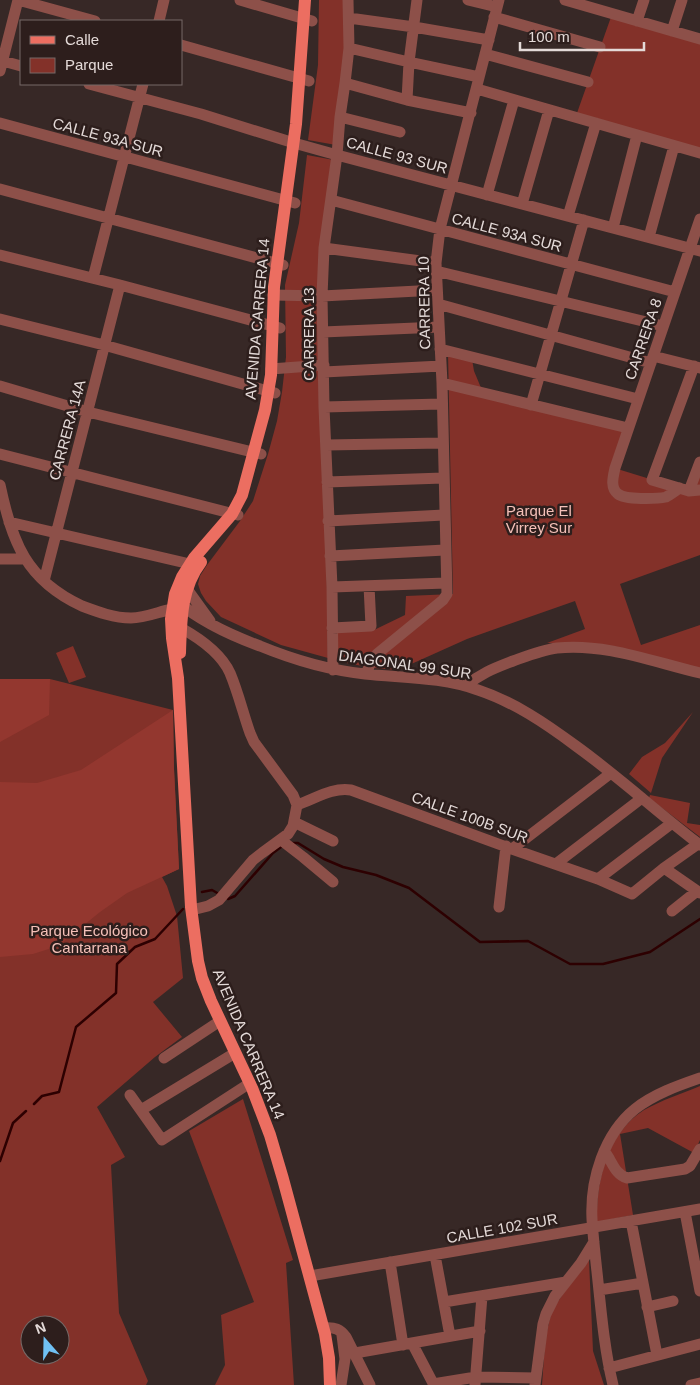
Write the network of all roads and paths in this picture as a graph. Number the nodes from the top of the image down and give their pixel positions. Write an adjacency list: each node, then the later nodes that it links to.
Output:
1 (18, 0): 16 (street); 29 (street)
2 (164, 0): 17 (street)
3 (305, 0): 18 (main road, AVENIDA CARRERA 14)
4 (313, 0): 18 (main road, AVENIDA CARRERA 14)
5 (348, 0): 15 (street, CARRERA 13)
6 (417, 0): 20 (street)
7 (468, 0): 13 (street)
8 (565, 0): 14 (street)
9 (609, 0): 14 (street)
10 (644, 0): 19 (street)
11 (682, 0): 21 (street)
12 (245, 1): 18 (street)
13 (497, 8): 23 (street, CARRERA 10); 25 (street)
14 (605, 12): 19 (street)
15 (348, 18): 20 (street); 26 (street, CARRERA 13)
16 (91, 20)
17 (159, 20)
18 (308, 20): 32 (main road, AVENIDA CARRERA 14)
19 (637, 21): 21 (street)
20 (414, 27): 23 (street); 28 (street)
21 (672, 31): 22 (street)
22 (700, 39)
23 (489, 40): 27 (street, CARRERA 10)
24 (182, 45): 32 (street)
25 (600, 47)
26 (349, 48): 28 (street); 34 (street, CARRERA 13)
27 (485, 54): 31 (street, CARRERA 10); 33 (street)
28 (409, 62): 31 (street); 39 (street)
29 (1, 66): 30 (street)
30 (20, 66)
31 (480, 77): 37 (street, CARRERA 10)
32 (304, 79): 48 (main road, AVENIDA CARRERA 14)
33 (588, 82)
34 (345, 83): 39 (street); 43 (street, CARRERA 13)
35 (93, 85): 38 (street, CALLE 93 SUR)
36 (143, 85): 38 (street)
37 (476, 89): 40 (street); 42 (street, CARRERA 10)
38 (139, 97): 48 (street, CALLE 93 SUR); 52 (street)
39 (407, 100): 42 (street)
40 (514, 100): 41 (street); 55 (street)
41 (549, 110): 45 (street); 58 (street)
42 (470, 113): 53 (street, CARRERA 10)
43 (340, 117): 46 (street); 51 (street, CARRERA 13)
44 (0, 123): 52 (street, CALLE 93A SUR)
45 (596, 123): 47 (street); 59 (street)
46 (400, 132)
47 (637, 135): 49 (street); 63 (street)
48 (298, 144): 51 (street, CALLE 93 SUR); 57 (main road, AVENIDA CARRERA 14)
49 (674, 146): 50 (street); 65 (street)
50 (700, 153)
51 (338, 155): 53 (street, CALLE 93 SUR); 56 (street, CARRERA 13)
52 (124, 156): 57 (street, CALLE 93A SUR); 60 (street)
53 (452, 185): 55 (street, CALLE 93 SUR); 64 (street, CARRERA 10)
54 (0, 189): 60 (street)
55 (487, 194): 58 (street, CALLE 93 SUR)
56 (331, 200): 64 (street, CALLE 93A SUR); 66 (street, CARRERA 13)
57 (291, 202): 69 (main road, AVENIDA CARRERA 14)
58 (522, 204): 59 (street, CALLE 93 SUR)
59 (568, 216): 62 (street, CALLE 93 SUR)
60 (108, 218): 69 (street); 72 (street)
61 (700, 219): 67 (street, CARRERA 8)
62 (584, 220): 63 (street, CALLE 93 SUR); 70 (street)
63 (613, 228): 65 (street, CALLE 93 SUR)
64 (440, 229): 70 (street, CALLE 93A SUR); 71 (street, CARRERA 10)
65 (649, 237): 67 (street, CALLE 93 SUR)
66 (324, 248): 71 (street); 77 (street, CARRERA 13)
67 (695, 250): 75 (street, CARRERA 8)
68 (0, 255): 72 (street)
69 (280, 264): 76 (main road, AVENIDA CARRERA 14)
70 (571, 264): 75 (street, CALLE 93A SUR); 78 (street)
71 (436, 267): 74 (street, CARRERA 10); 78 (street)
72 (93, 278): 73 (street)
73 (120, 285): 82 (street); 86 (street, CARRERA 14A)
74 (437, 290): 77 (street); 79 (street, CARRERA 10)
75 (675, 292): 81 (street, CARRERA 8)
76 (276, 295): 77 (street); 82 (main road, AVENIDA CARRERA 14)
77 (322, 296): 84 (street, CARRERA 13)
78 (561, 301): 81 (street); 85 (street)
79 (438, 304): 83 (street, CARRERA 10); 85 (street)
80 (0, 319): 86 (street)
81 (663, 326): 88 (street, CARRERA 8)
82 (276, 327): 91 (main road, AVENIDA CARRERA 14)
83 (439, 327): 84 (street); 87 (street, CARRERA 10)
84 (323, 332): 92 (street, CARRERA 13)
85 (551, 335): 88 (street); 93 (street)
86 (104, 346): 96 (street); 101 (street, CARRERA 14A)
87 (440, 348): 90 (street, CARRERA 10); 93 (street)
88 (652, 359): 89 (street); 97 (street, CARRERA 8)
89 (698, 365): 112 (street)
90 (441, 366): 92 (street); 94 (street, CARRERA 10)
91 (275, 368): 92 (street); 96 (main road, AVENIDA CARRERA 14)
92 (324, 368): 100 (street, CARRERA 13)
93 (540, 374): 97 (street); 99 (street)
94 (442, 383): 98 (street, CARRERA 10); 99 (street)
95 (0, 386): 101 (street)
96 (272, 392): 105 (main road, AVENIDA CARRERA 14)
97 (638, 399): 102 (street, CARRERA 8)
98 (441, 404): 100 (street); 103 (street, CARRERA 10)
99 (531, 405): 102 (street)
100 (324, 407): 104 (street, CARRERA 13)
101 (88, 412): 105 (street); 108 (street, CARRERA 14A)
102 (628, 428): 112 (street, CARRERA 8)
103 (442, 443): 104 (street); 109 (street, CARRERA 10)
104 (326, 445): 110 (street, CARRERA 13)
105 (258, 453): 114 (main road, AVENIDA CARRERA 14)
106 (0, 454): 108 (street)
107 (700, 462): 112 (street)
108 (72, 472): 114 (street); 117 (street, CARRERA 14A)
109 (443, 478): 110 (street); 113 (street, CARRERA 10)
110 (327, 482): 115 (street, CARRERA 13)
111 (0, 485): 116 (street)
112 (690, 490)
113 (444, 514): 115 (street); 118 (street, CARRERA 10)
114 (235, 515): 122 (main road, AVENIDA CARRERA 14); 125 (main road, AVENIDA CARRERA 14)
115 (328, 521): 119 (street, CARRERA 13)
116 (10, 522): 117 (street); 121 (street)
117 (56, 532): 122 (street); 123 (street, CARRERA 14A)
118 (445, 550): 119 (street); 124 (street, CARRERA 10)
119 (330, 556): 127 (street, CARRERA 13)
120 (0, 559): 121 (street)
121 (25, 559): 123 (street)
122 (190, 564): 125 (main road, AVENIDA CARRERA 14)
123 (44, 581): 128 (street)
124 (446, 583): 126 (street); 134 (street)
125 (183, 586): 128 (main road, AVENIDA CARRERA 14); 129 (street, DIAGONAL 99 SUR)
126 (369, 586): 127 (street); 131 (street)
127 (332, 587): 131 (street, CARRERA 13)
128 (176, 605): 129 (street, DIAGONAL 99 SUR); 130 (main road, AVENIDA CARRERA 14); 135 (main road, AVENIDA CARRERA 14)
129 (214, 626): 132 (street, DIAGONAL 99 SUR)
130 (181, 628): 135 (main road, AVENIDA CARRERA 14); 139 (street)
131 (332, 628): 132 (street, CARRERA 13)
132 (333, 670): 134 (street, DIAGONAL 99 SUR)
133 (700, 673): 136 (street)
134 (366, 674): 136 (street, DIAGONAL 99 SUR)
135 (178, 678): 152 (main road, AVENIDA CARRERA 14)
136 (466, 686): 137 (street, DIAGONAL 99 SUR)
137 (611, 773): 138 (street, DIAGONAL 99 SUR); 145 (street)
138 (642, 798): 141 (street, DIAGONAL 99 SUR); 146 (street)
139 (297, 806): 140 (street); 145 (street, CALLE 100B SUR)
140 (294, 822): 142 (street); 143 (street)
141 (672, 823): 144 (street, DIAGONAL 99 SUR); 148 (street)
142 (281, 840): 149 (street); 152 (street)
143 (333, 841)
144 (699, 844): 147 (street)
145 (509, 848): 146 (street, CALLE 100B SUR); 151 (street)
146 (557, 864): 148 (street, CALLE 100B SUR)
147 (664, 868): 148 (street, CALLE 100B SUR); 150 (street)
148 (598, 878)
149 (333, 882)
150 (698, 892): 153 (street)
151 (499, 907)
152 (192, 910): 154 (main road, AVENIDA CARRERA 14)
153 (672, 911)
154 (220, 1021): 155 (main road, AVENIDA CARRERA 14); 156 (street)
155 (235, 1053): 158 (main road, AVENIDA CARRERA 14); 160 (street)
156 (164, 1058)
157 (700, 1078): 161 (street)
158 (250, 1084): 160 (street); 170 (main road, AVENIDA CARRERA 14)
159 (130, 1095): 160 (street)
160 (141, 1110)
161 (604, 1151): 162 (street); 166 (street)
162 (699, 1152)
163 (700, 1209): 164 (street, CALLE 102 SUR)
164 (685, 1212): 165 (street, CALLE 102 SUR); 174 (street)
165 (631, 1221): 166 (street, CALLE 102 SUR); 172 (street)
166 (592, 1228): 167 (street); 168 (street, CALLE 102 SUR)
167 (594, 1242): 171 (street); 173 (street)
168 (435, 1254): 169 (street, CALLE 102 SUR); 176 (street)
169 (390, 1262): 170 (street, CALLE 102 SUR); 183 (street)
170 (310, 1276): 179 (main road, AVENIDA CARRERA 14)
171 (566, 1282): 175 (street); 189 (street)
172 (643, 1283): 173 (street); 178 (street)
173 (599, 1290): 187 (street)
174 (700, 1290)
175 (482, 1296): 176 (street); 181 (street)
176 (444, 1302): 182 (street)
177 (673, 1302): 178 (street)
178 (647, 1306): 186 (street)
179 (324, 1328): 180 (street); 192 (main road, AVENIDA CARRERA 14)
180 (342, 1331): 185 (street); 193 (street)
181 (480, 1331): 182 (street); 188 (street)
182 (450, 1336): 183 (street)
183 (408, 1344): 185 (street); 191 (street)
184 (700, 1344): 186 (street)
185 (354, 1354): 194 (street)
186 (657, 1355): 187 (street)
187 (609, 1368): 195 (street)
188 (476, 1381): 189 (street); 191 (street)
189 (535, 1382)
190 (700, 1383): 196 (street)
191 (434, 1384)
192 (330, 1385)
193 (340, 1385)
194 (370, 1385)
195 (614, 1385)
196 (691, 1385)

